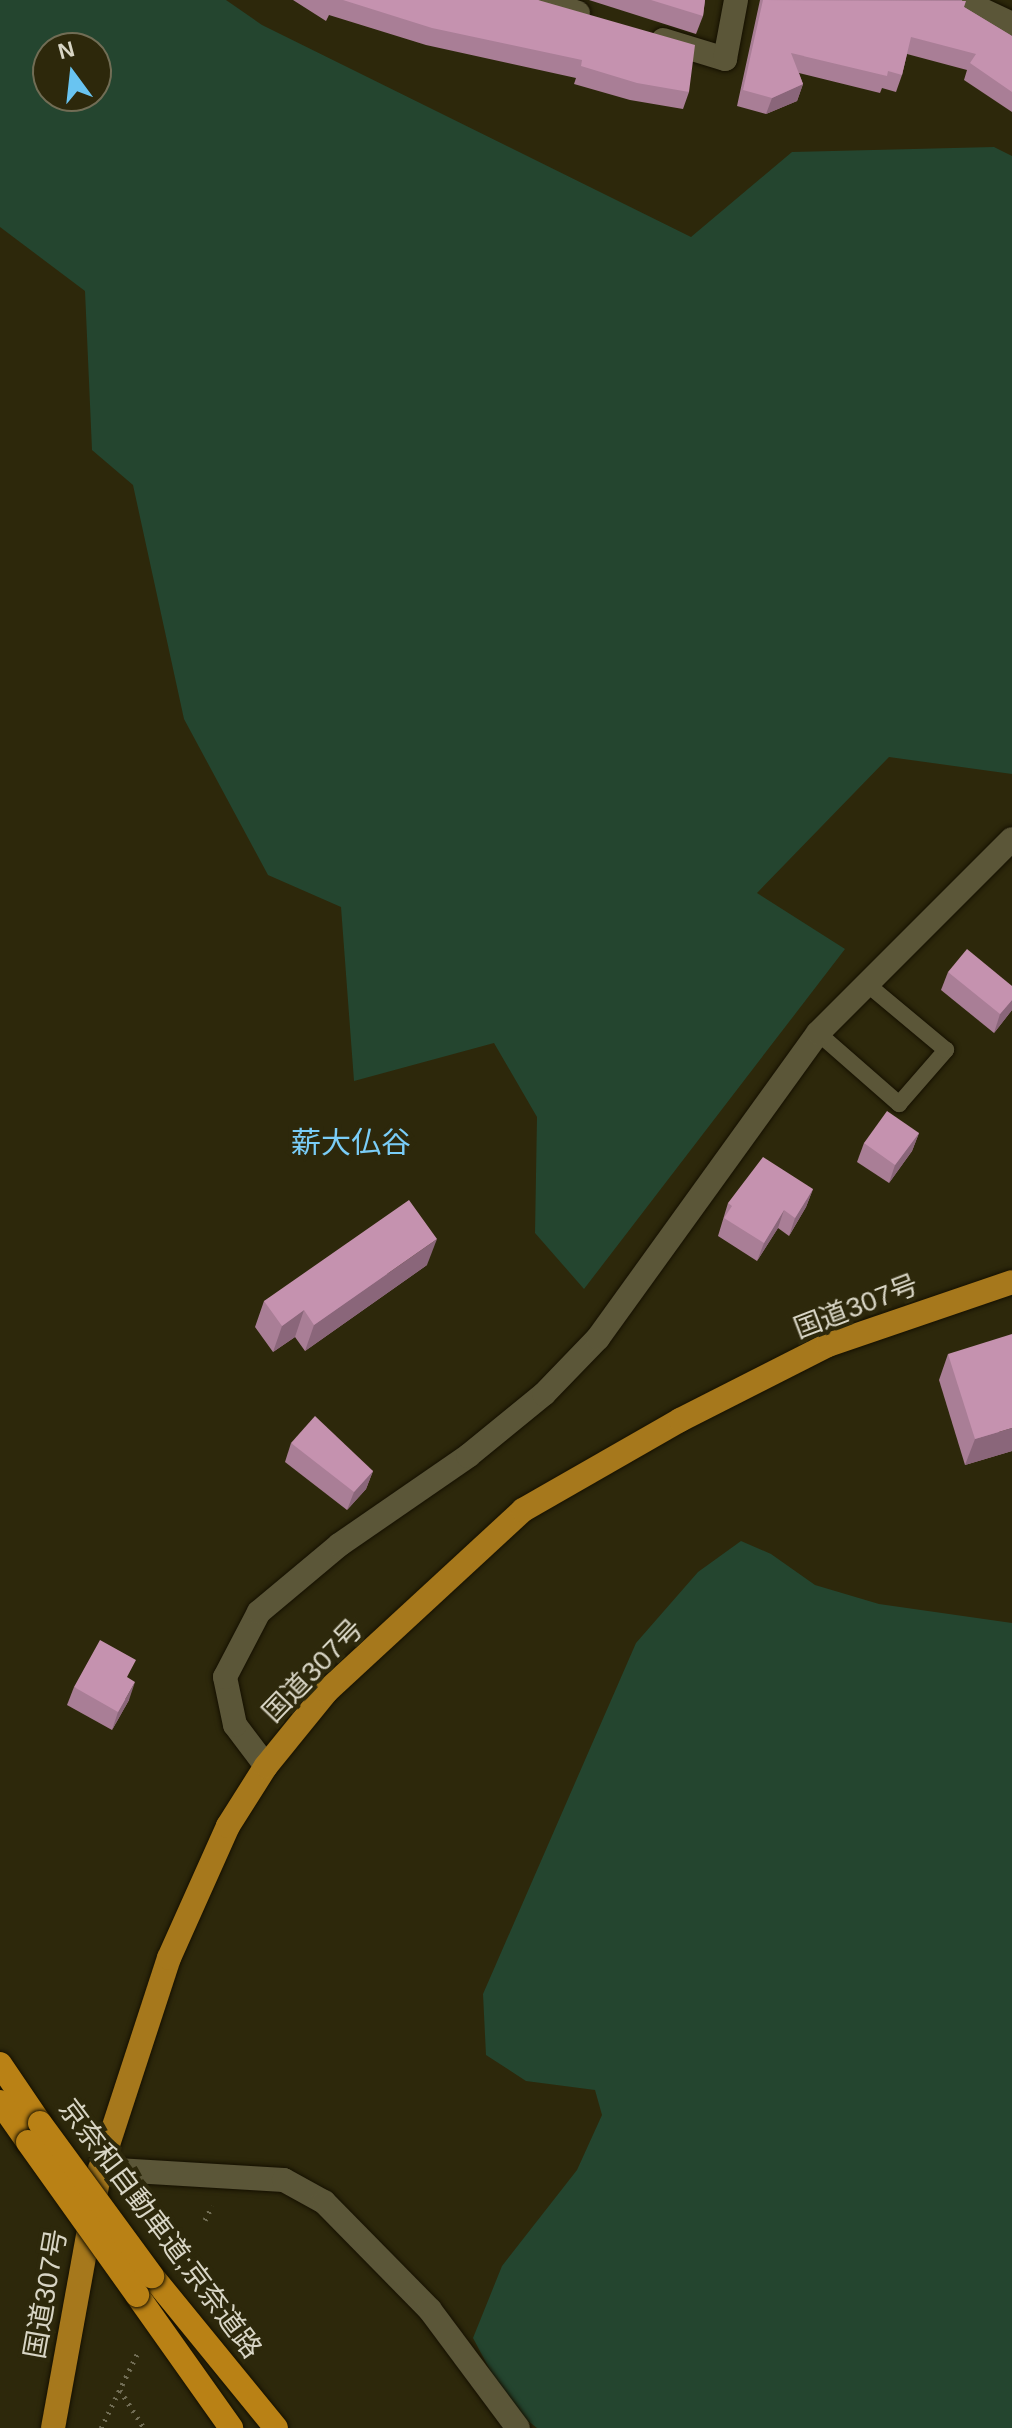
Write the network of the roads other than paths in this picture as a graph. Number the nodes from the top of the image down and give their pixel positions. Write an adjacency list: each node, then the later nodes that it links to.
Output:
1 (539, 0): 4 (street)
2 (736, 0): 6 (street)
3 (961, 0): 5 (street)
4 (596, 18)
5 (1012, 24)
6 (639, 32)
7 (1012, 839): 8 (street)
8 (866, 983): 9 (street); 9 (lane)
9 (818, 1033): 11 (street)
10 (1012, 1282): 11 (highway, 国道307号)
11 (266, 1766): 15 (highway, 国道307号)
12 (0, 2064): 14 (highway, 京奈和自動車道;京奈道路)
13 (0, 2102): 14 (highway, 京奈和自動車道;京奈道路)
14 (34, 2133): 16 (highway, 京奈和自動車道;京奈道路, bridge)
15 (100, 2169): 17 (highway, 国道307号); 20 (street)
16 (145, 2286): 18 (highway, 京奈和自動車道;京奈道路); 19 (highway, 京奈和自動車道;京奈道路)
17 (53, 2428)
18 (231, 2428)
19 (279, 2428)
20 (518, 2428)

